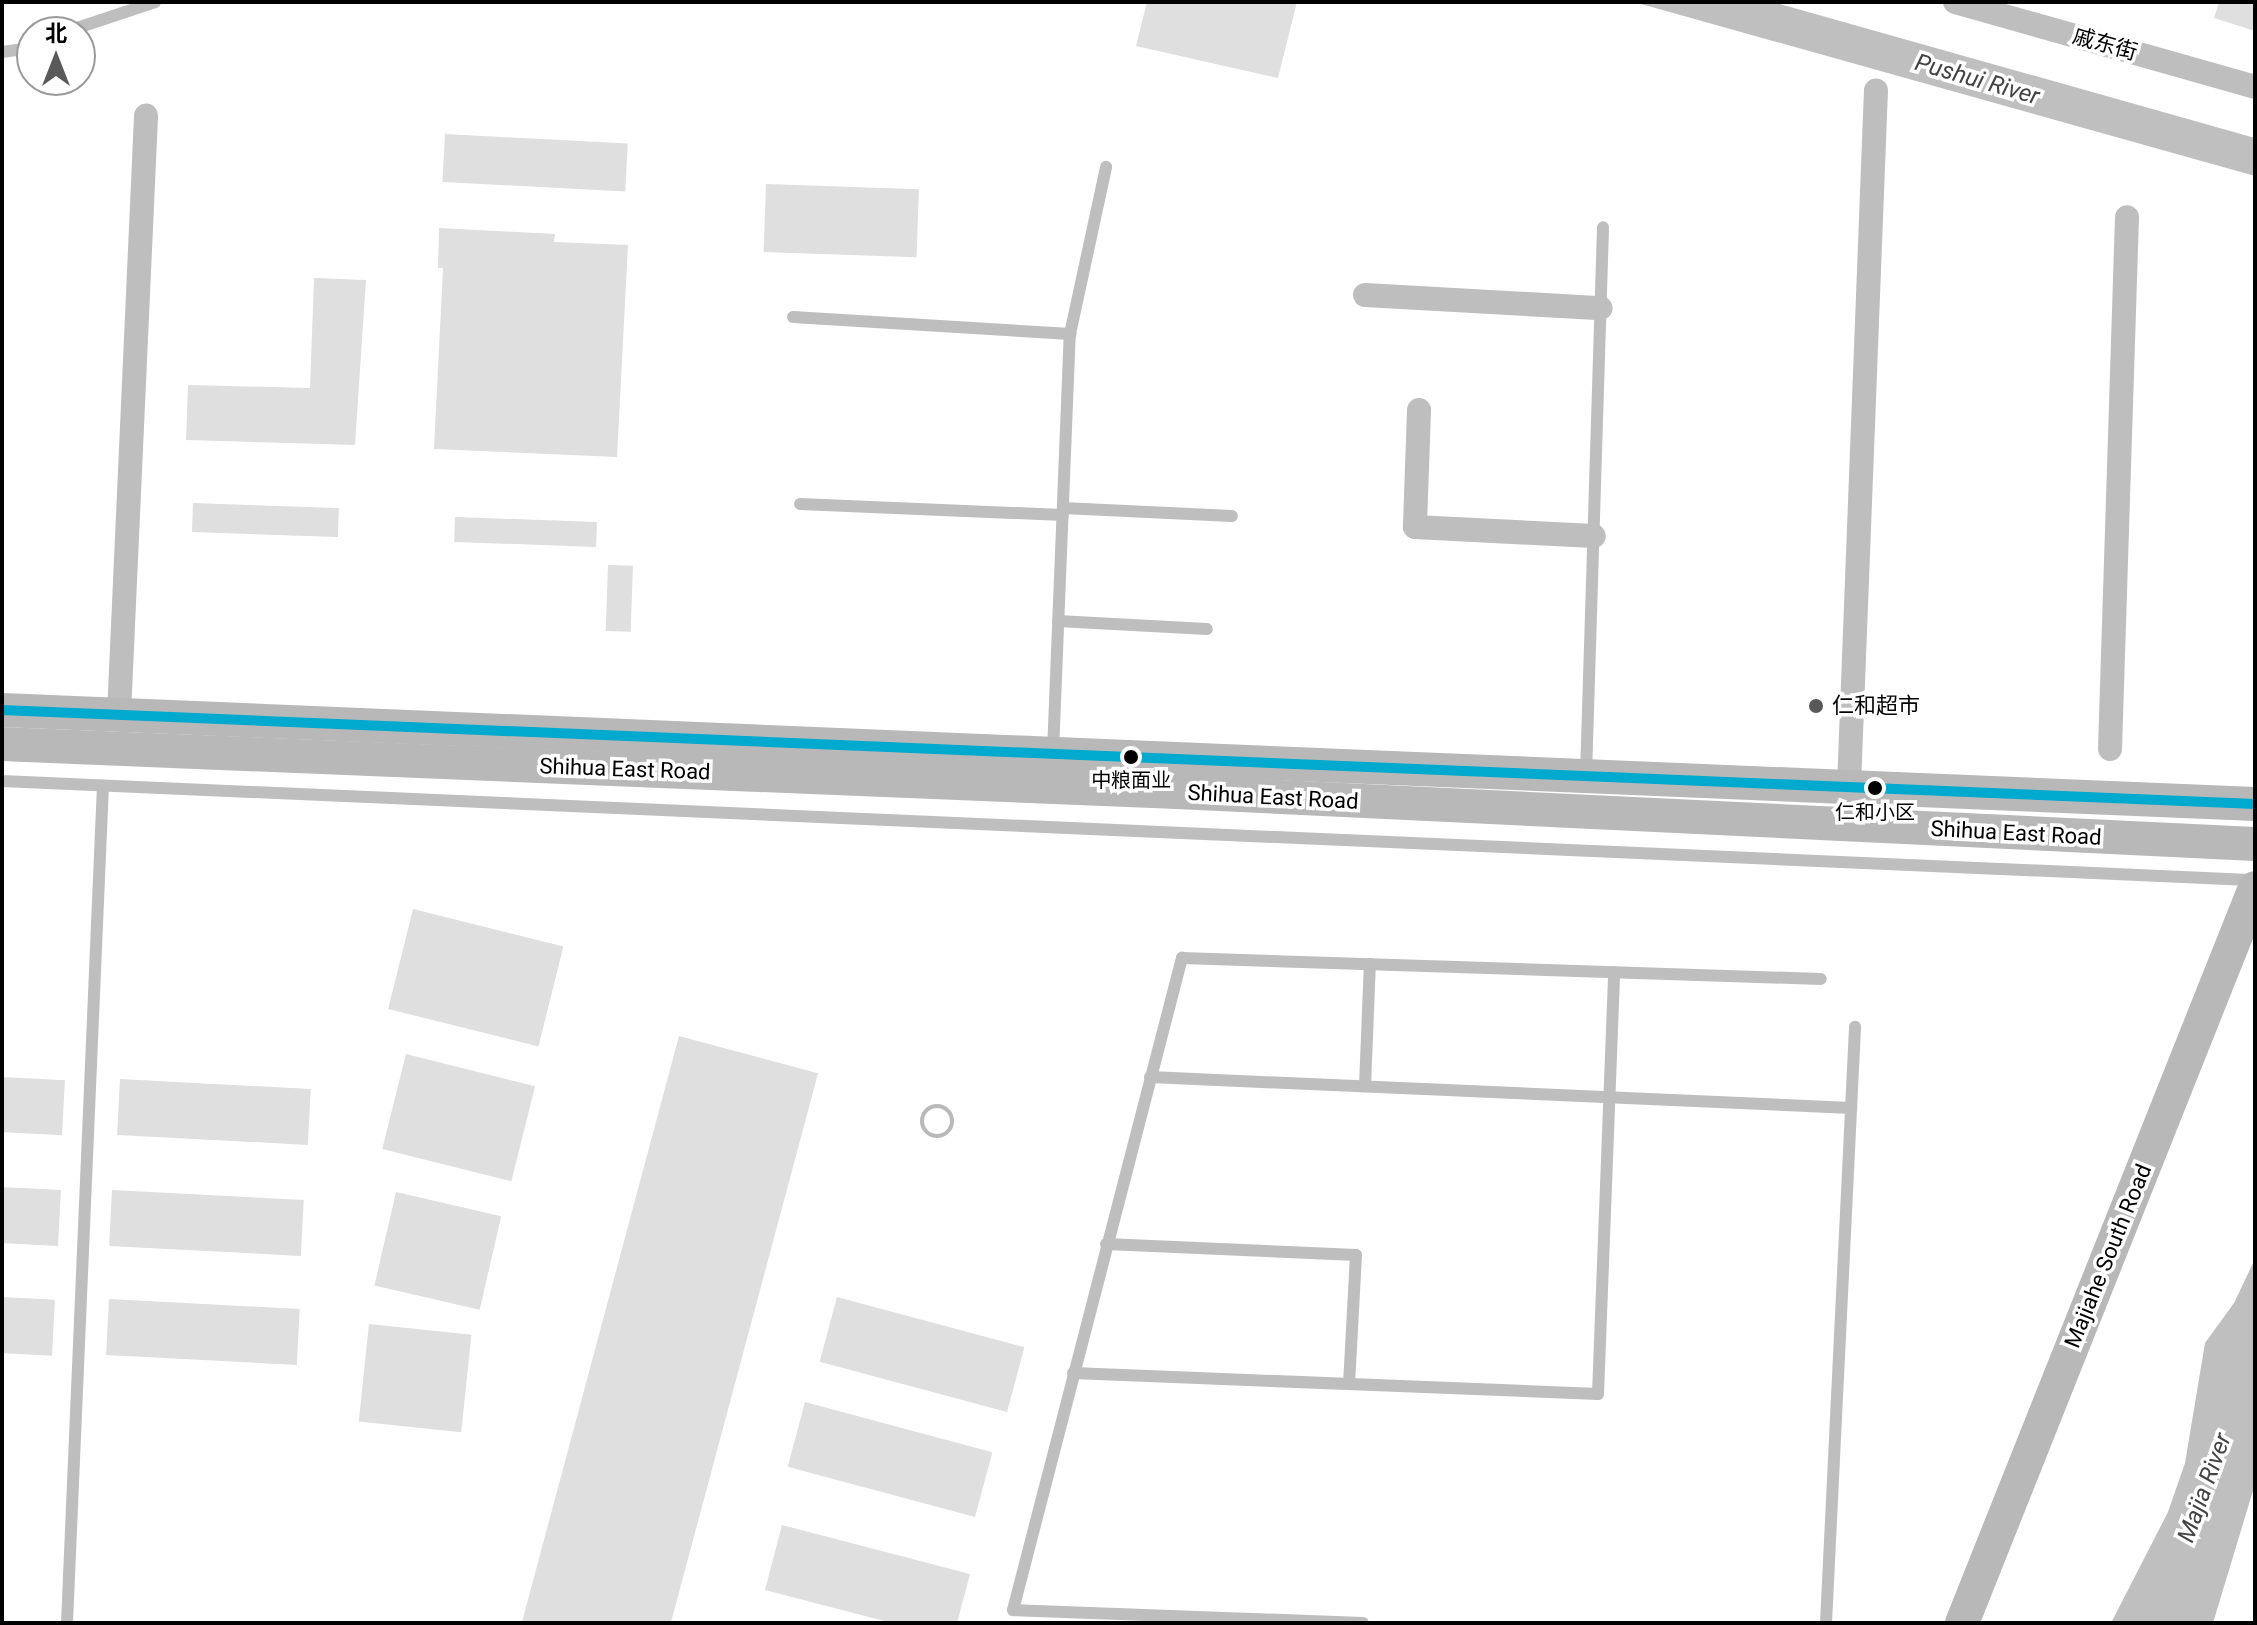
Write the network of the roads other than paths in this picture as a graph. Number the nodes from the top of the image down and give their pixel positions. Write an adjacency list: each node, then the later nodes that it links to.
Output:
1 (155, 2): 3 (lane)
2 (1955, 2): 4 (street, 戚东街)
3 (96, 22)
4 (2255, 87)
5 (1876, 91): 29 (street)
6 (146, 116): 22 (street)
7 (1106, 167): 13 (lane)
8 (2127, 217): 24 (street)
9 (1603, 227): 11 (lane)
10 (1365, 295): 11 (street)
11 (1601, 308): 18 (lane)
12 (793, 317): 13 (lane)
13 (1070, 334): 16 (lane)
14 (1419, 410): 18 (street)
15 (800, 504): 16 (lane)
16 (1063, 512): 17 (lane); 19 (lane)
17 (1232, 516)
18 (1594, 536): 26 (lane)
19 (1058, 621): 20 (lane); 25 (lane)
20 (1207, 629)
21 (2, 710): 22 (main road, Shihua East Road)
22 (119, 714): 25 (main road, Shihua East Road)
23 (2, 744): 31 (main road, Shihua East Road)
24 (2110, 749)
25 (1053, 753): 26 (main road, Shihua East Road)
26 (1586, 775): 29 (main road, Shihua East Road)
27 (2, 781): 28 (lane)
28 (103, 786): 32 (lane); 45 (lane)
29 (1849, 786): 30 (main road, Shihua East Road)
30 (2255, 804)
31 (2255, 844)
32 (2255, 880)
33 (2255, 888): 48 (main road, Majiahe South Road)
34 (1370, 964): 35 (lane); 38 (lane); 39 (lane)
35 (1614, 972): 36 (lane); 40 (lane)
36 (1821, 979)
37 (1855, 1027): 41 (lane)
38 (1150, 1077): 39 (lane); 42 (lane)
39 (1365, 1086): 40 (lane)
40 (1610, 1097): 41 (lane); 44 (lane)
41 (1851, 1108): 47 (lane)
42 (1106, 1244): 43 (lane); 44 (lane)
43 (1073, 1373): 44 (lane); 46 (lane)
44 (1349, 1384)
45 (67, 1623)
46 (1363, 1623)
47 (1826, 1623)
48 (1962, 1623)

